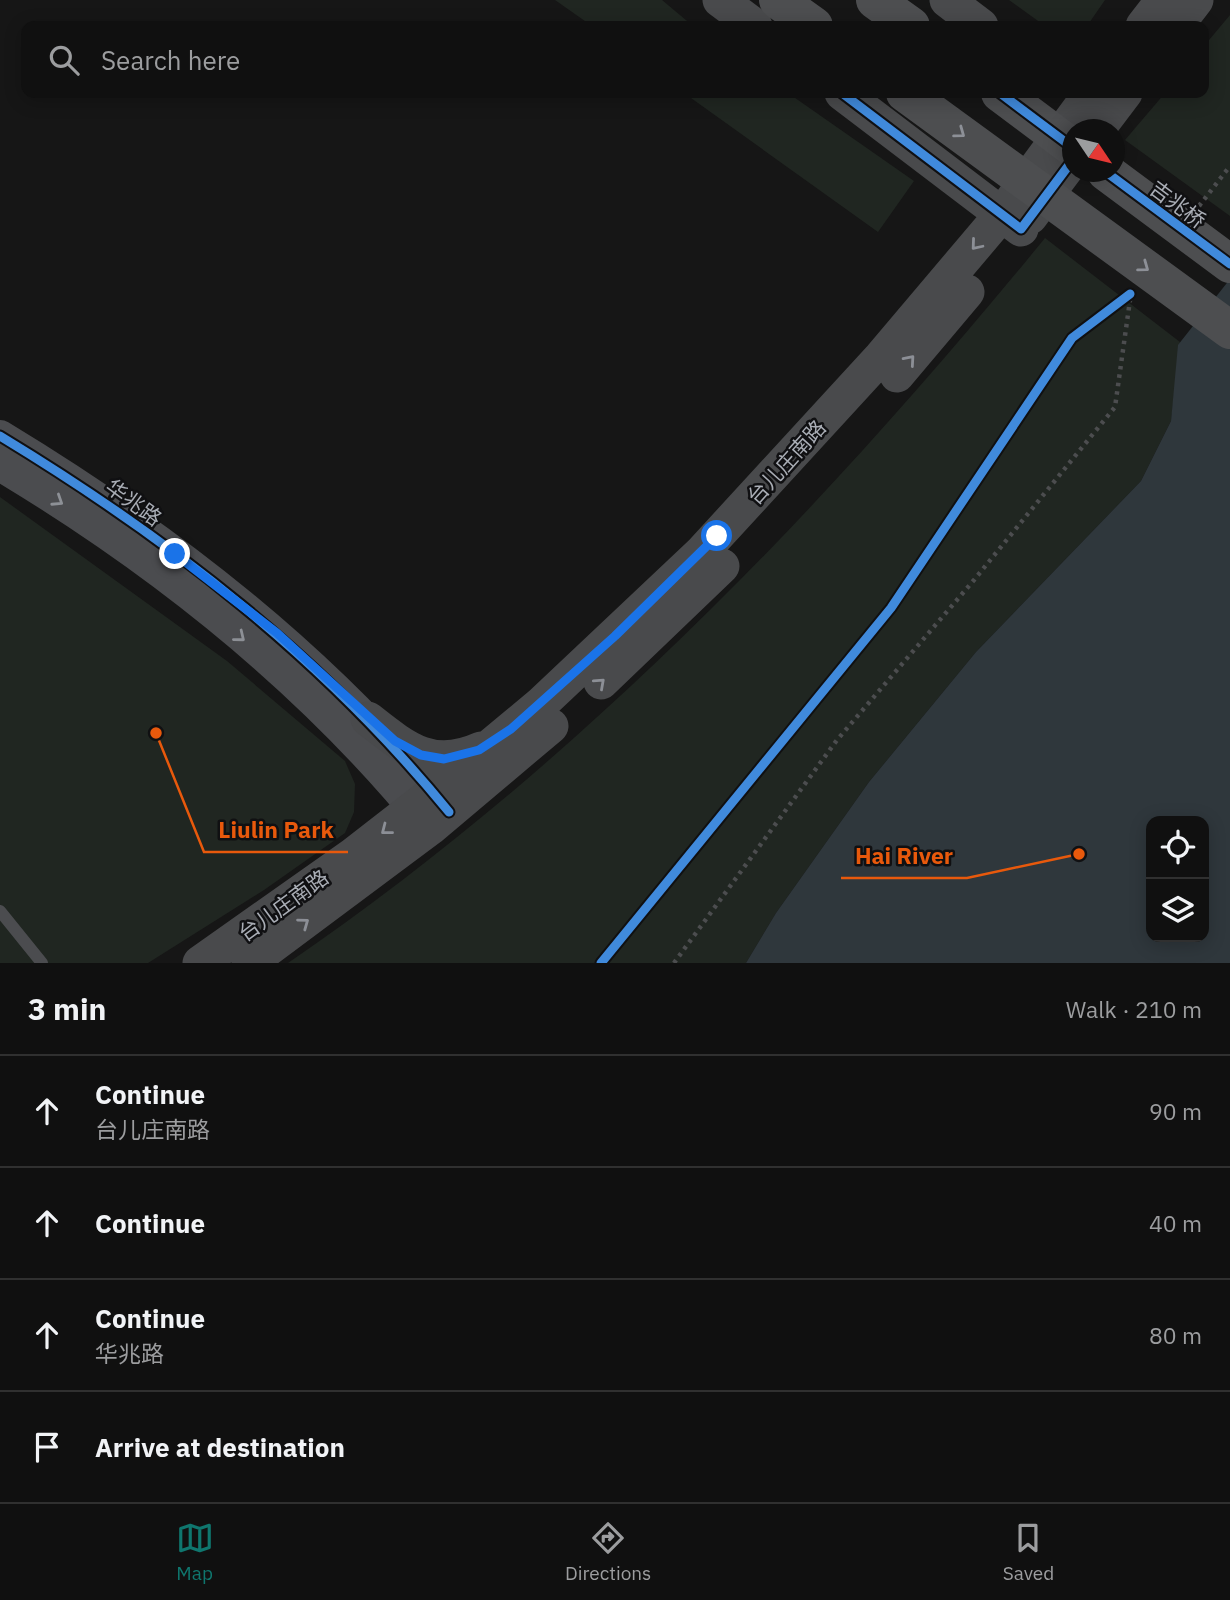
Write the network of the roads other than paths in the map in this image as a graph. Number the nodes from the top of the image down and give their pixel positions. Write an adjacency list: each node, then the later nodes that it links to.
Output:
1 (720, 0): 7 (main road)
2 (778, 0): 8 (main road)
3 (876, 0): 9 (main road)
4 (947, 0): 10 (main road)
5 (1163, 0): 11 (main road)
6 (1196, 0): 12 (main road)
7 (748, 21)
8 (807, 21)
9 (904, 21)
10 (974, 21)
11 (1147, 21)
12 (1180, 21)
13 (849, 98): 20 (main road)
14 (912, 98): 22 (main road, one-way to 22, bridge)
15 (1007, 98): 17 (main road, bridge)
16 (1095, 105): 20 (main road, 台儿庄南路)
17 (1062, 139)
18 (1062, 172): 20 (main road, 台儿庄南路)
19 (1119, 182): 21 (main road, 吉兆桥, bridge)
20 (1011, 221): 26 (main road, 台儿庄南路)
21 (1230, 264)
22 (1230, 330)
23 (0, 436): 25 (street, 华兆路)
24 (0, 464): 25 (street, 华兆路, one-way to 25)
25 (356, 725): 26 (main road); 27 (street, 华兆路)
26 (504, 751): 27 (main road, 台儿庄南路)
27 (432, 799): 30 (main road, 台儿庄南路, one-way to 30); 31 (main road, 台儿庄南路, one-way to 27)
28 (0, 911): 29 (lane)
29 (42, 963)
30 (200, 963)
31 (249, 963)

